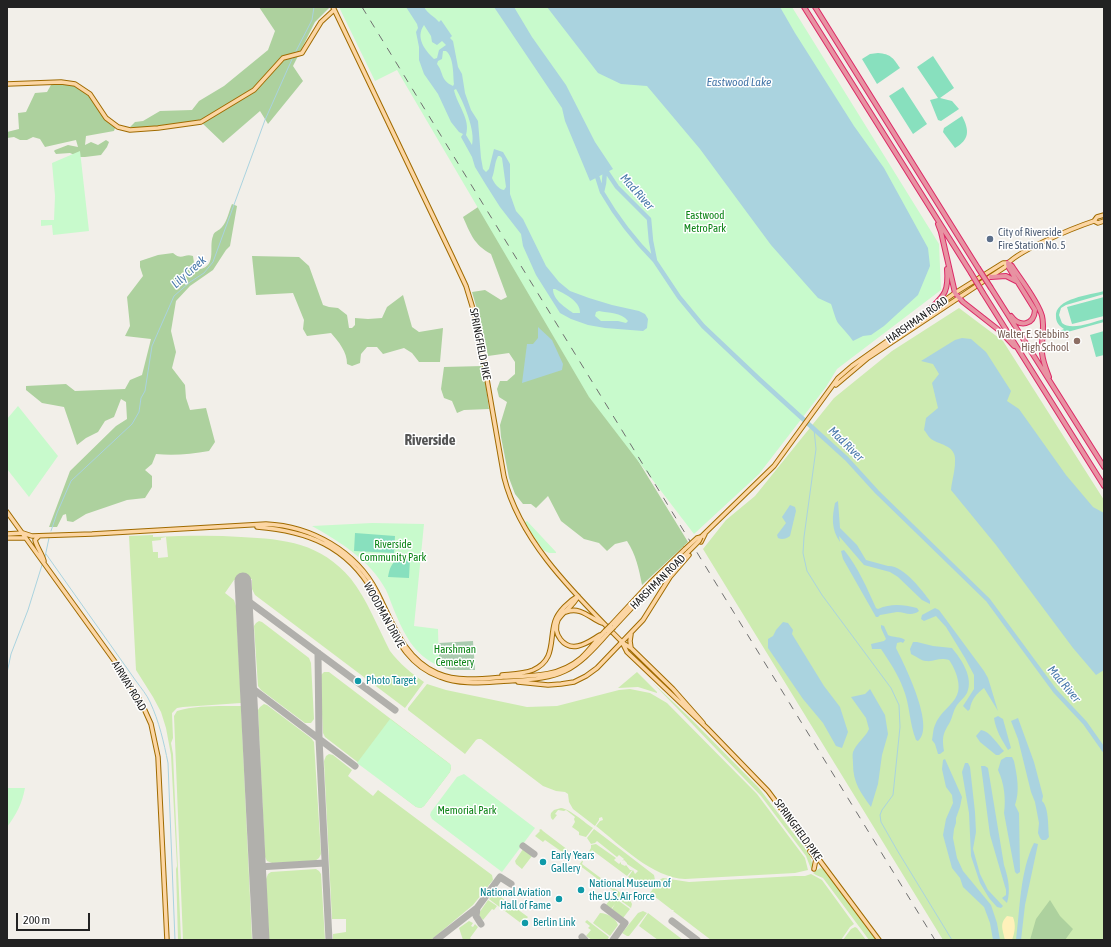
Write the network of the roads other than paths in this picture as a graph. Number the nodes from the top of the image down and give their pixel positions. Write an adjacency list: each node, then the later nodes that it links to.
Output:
1 (804, 7): 5 (highway)
2 (815, 7): 15 (highway, bridge)
3 (334, 9): 4 (main road); 31 (main road, SPRINGFIELD PIKE)
4 (7, 84)
5 (932, 210): 9 (highway); 17 (highway, bridge)
6 (1104, 216): 7 (main road, HARSHMAN ROAD)
7 (1094, 221): 8 (main road, HARSHMAN ROAD); 10 (main road, HARSHMAN ROAD)
8 (1104, 221)
9 (945, 252): 13 (highway); 16 (highway)
10 (1008, 263): 11 (main road, HARSHMAN ROAD); 12 (highway); 13 (main road, HARSHMAN ROAD); 19 (highway)
11 (991, 277): 12 (highway); 14 (main road, HARSHMAN ROAD)
12 (1021, 286): 15 (highway)
13 (955, 293): 14 (highway); 16 (main road, HARSHMAN ROAD)
14 (959, 298): 17 (highway); 18 (main road, HARSHMAN ROAD)
15 (999, 301): 19 (highway)
16 (927, 312): 18 (main road, HARSHMAN ROAD)
17 (1027, 362): 21 (highway)
18 (834, 386): 25 (main road, HARSHMAN ROAD)
19 (1054, 388): 20 (highway)
20 (1104, 467)
21 (1104, 486)
22 (7, 512): 23 (main road, AIRWAY ROAD)
23 (12, 519): 26 (main road); 27 (main road, AIRWAY ROAD)
24 (246, 526): 28 (main road, WOODMAN DRIVE); 38 (main road, WOODMAN DRIVE); 39 (main road, WOODMAN DRIVE)
25 (707, 531): 29 (main road, bridge); 29 (main road, HARSHMAN ROAD, bridge)
26 (8, 535): 27 (main road); 27 (main road)
27 (24, 535): 28 (main road, WOODMAN DRIVE); 30 (main road, AIRWAY ROAD)
28 (40, 535): 30 (main road)
29 (687, 552): 34 (main road, HARSHMAN ROAD, bridge); 35 (main road)
30 (44, 562): 43 (main road, AIRWAY ROAD)
31 (578, 596): 32 (main road); 33 (main road, SPRINGFIELD PIKE); 38 (main road)
32 (562, 615): 33 (main road); 34 (main road)
33 (603, 623): 36 (main road, SPRINGFIELD PIKE)
34 (605, 632): 38 (main road, WOODMAN DRIVE); 39 (main road, WOODMAN DRIVE)
35 (632, 632): 36 (main road); 37 (main road)
36 (622, 642): 37 (main road, SPRINGFIELD PIKE); 39 (main road); 40 (main road, SPRINGFIELD PIKE)
37 (632, 648): 40 (main road, SPRINGFIELD PIKE)
38 (473, 679)
39 (499, 681)
40 (707, 728): 41 (main road, SPRINGFIELD PIKE)
41 (809, 846): 42 (main road); 44 (main road, SPRINGFIELD PIKE)
42 (814, 869)
43 (166, 940)
44 (879, 940)

